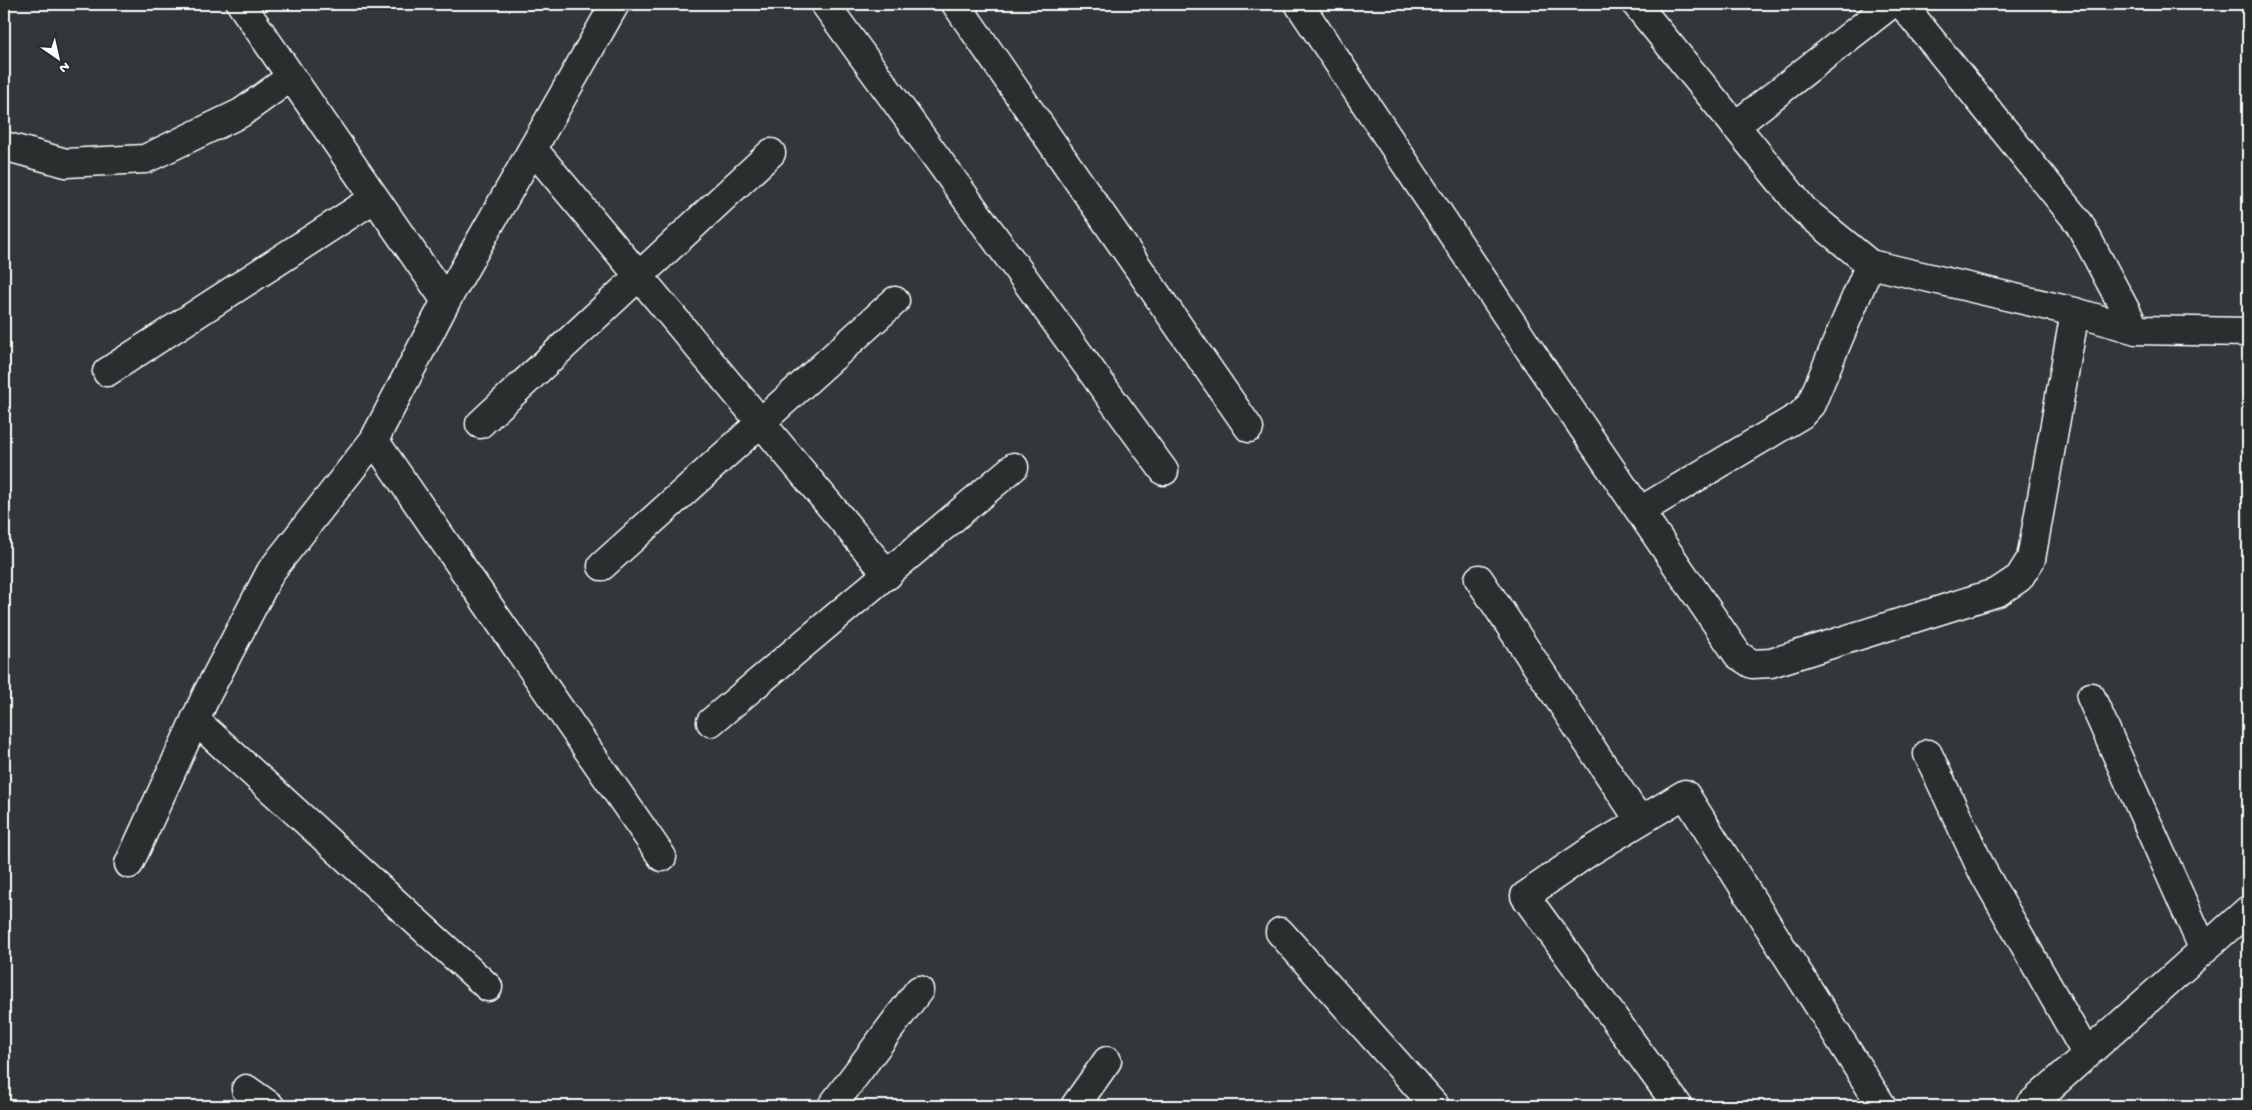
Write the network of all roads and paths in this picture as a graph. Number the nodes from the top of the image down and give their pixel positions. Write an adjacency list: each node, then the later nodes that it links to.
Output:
1 (241, 4): 9 (street)
2 (615, 4): 12 (street)
3 (825, 4): 28 (street)
4 (956, 4): 25 (street)
5 (1299, 4): 29 (street)
6 (1636, 4): 10 (street)
7 (1891, 4): 10 (street)
8 (1902, 4): 20 (street)
9 (292, 76): 11 (street); 14 (street)
10 (1735, 126): 15 (street)
11 (4, 146)
12 (533, 149): 16 (street); 17 (street)
13 (770, 153): 16 (street)
14 (374, 198): 17 (street); 22 (street)
15 (1870, 264): 19 (street); 29 (street)
16 (638, 276): 23 (street); 24 (street)
17 (446, 301): 26 (street)
18 (895, 301): 24 (street)
19 (2075, 312): 20 (street); 29 (street)
20 (2136, 330): 21 (street)
21 (2248, 332)
22 (107, 372)
23 (480, 424)
24 (761, 424): 30 (street); 31 (street)
25 (1249, 428)
26 (374, 440): 34 (street); 38 (street)
27 (1014, 467): 31 (street)
28 (1164, 471)
29 (1640, 511)
30 (602, 566)
31 (888, 575): 35 (street)
32 (1479, 579): 37 (street)
33 (2091, 697): 42 (street)
34 (195, 720): 39 (street); 43 (street)
35 (711, 722)
36 (1928, 754): 45 (street)
37 (1640, 822): 52 (street); 53 (street)
38 (662, 857)
39 (128, 864)
40 (2248, 910): 42 (street)
41 (1280, 932): 51 (street)
42 (2204, 950): 45 (street)
43 (488, 988)
44 (918, 990): 49 (street)
45 (2086, 1054): 54 (street)
46 (1107, 1060): 50 (street)
47 (246, 1089): 48 (street)
48 (270, 1106)
49 (832, 1106)
50 (1075, 1106)
51 (1435, 1106)
52 (1678, 1106)
53 (1882, 1106)
54 (2029, 1106)

